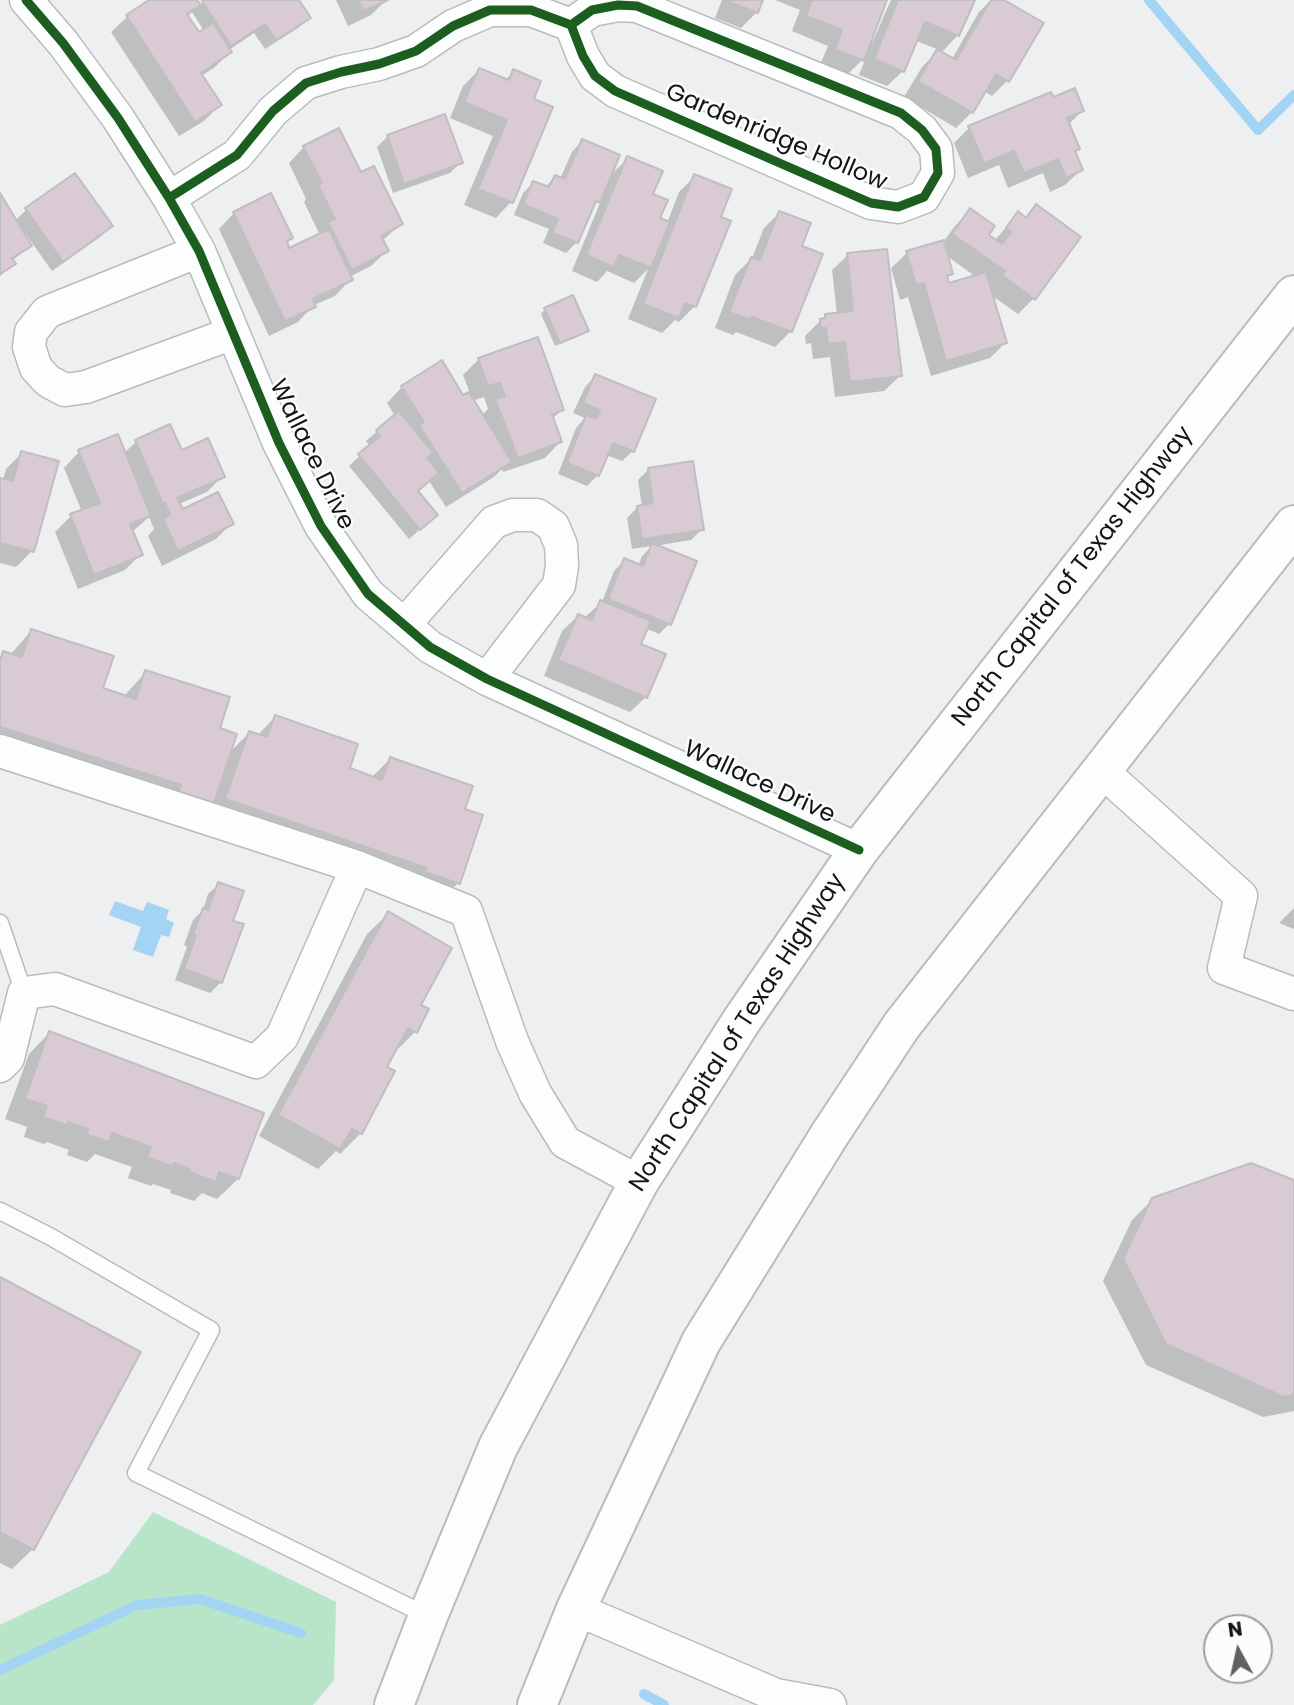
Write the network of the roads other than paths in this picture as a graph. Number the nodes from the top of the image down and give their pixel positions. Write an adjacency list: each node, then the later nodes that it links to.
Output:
1 (26, 0): 3 (street, Wallace Drive)
2 (571, 25): 2 (street, Gardenridge Hollow); 3 (street)
3 (169, 198): 4 (street, Wallace Drive)
4 (199, 251): 6 (street, Wallace Drive); 6 (street)
5 (1294, 295): 12 (highway, North Capital of Texas Highway)
6 (233, 333): 8 (street, Wallace Drive)
7 (1294, 525): 11 (highway)
8 (404, 625): 9 (street, Wallace Drive); 9 (street)
9 (486, 679): 12 (street, Wallace Drive)
10 (0, 751): 13 (street)
11 (1102, 771): 16 (street); 20 (highway)
12 (859, 850): 18 (highway, North Capital of Texas Highway)
13 (357, 867): 15 (street); 18 (street)
14 (0, 923): 15 (lane)
15 (24, 993): 17 (street)
16 (1294, 995)
17 (0, 1066)
18 (639, 1182): 21 (highway, North Capital of Texas Highway)
19 (0, 1211): 21 (lane)
20 (576, 1609): 23 (highway); 24 (street)
21 (428, 1616): 22 (highway, North Capital of Texas Highway)
22 (394, 1705)
23 (537, 1705)
24 (830, 1705)

